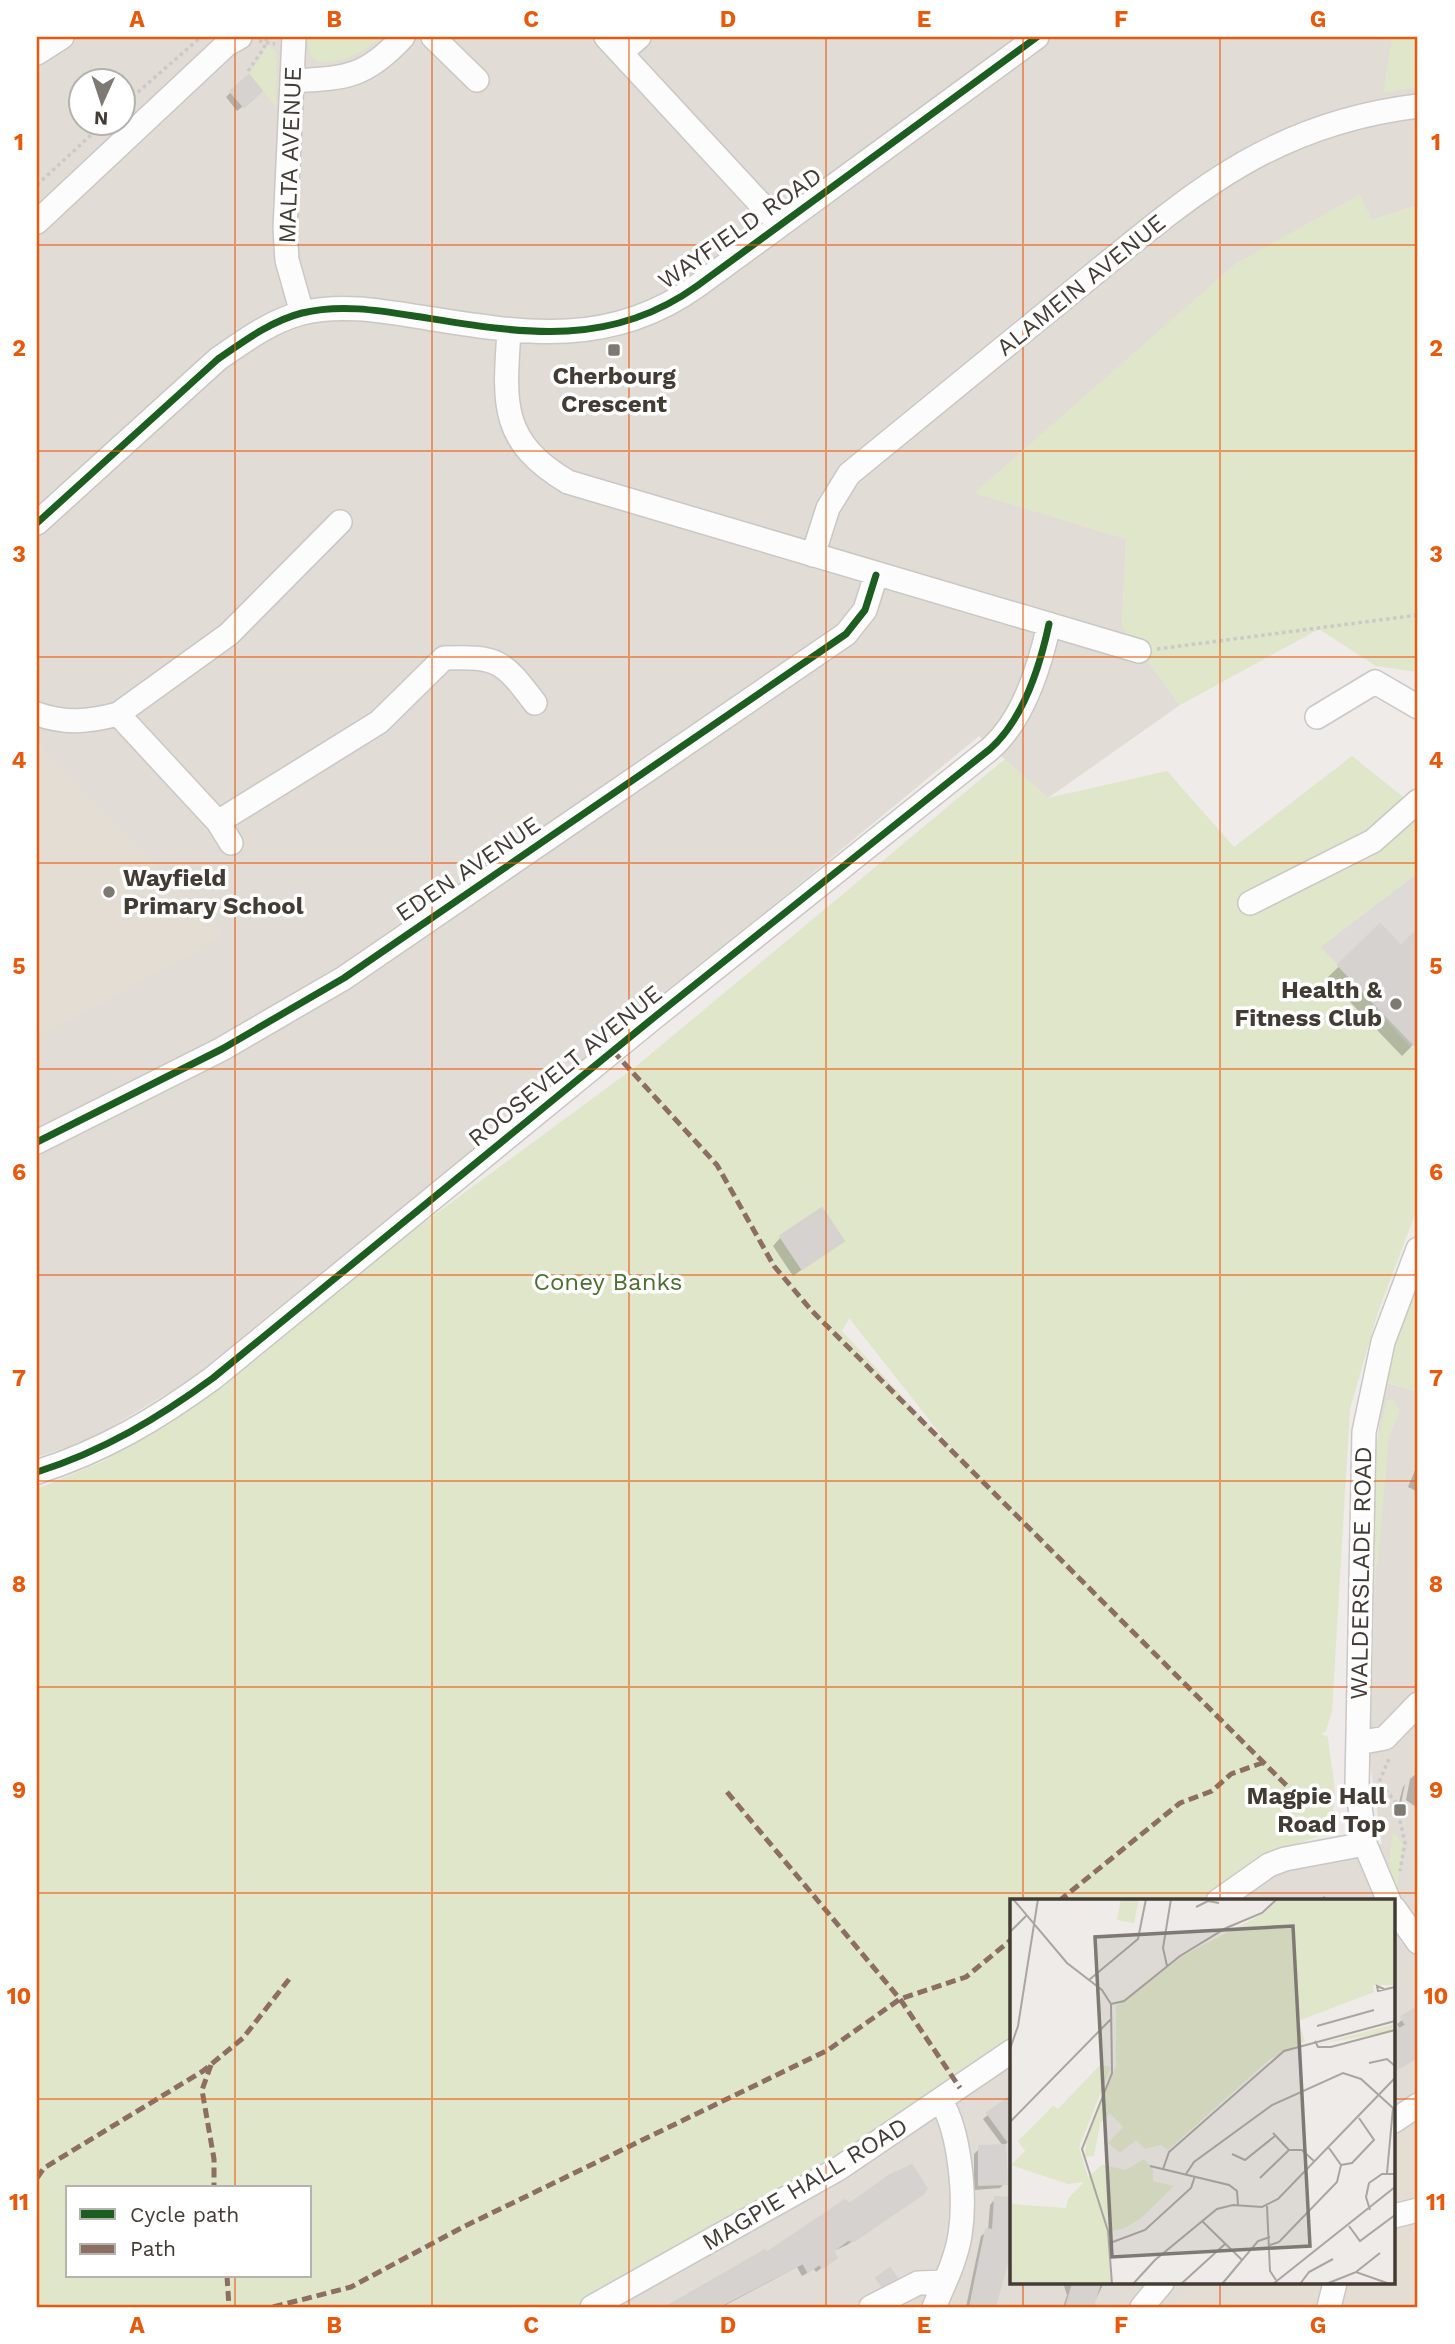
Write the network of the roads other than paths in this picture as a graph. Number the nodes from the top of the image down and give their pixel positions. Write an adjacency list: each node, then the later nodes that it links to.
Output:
1 (62, 37): 9 (street)
2 (240, 37): 13 (street)
3 (294, 37): 11 (street, MALTA AVENUE)
4 (403, 37): 11 (street)
5 (433, 37): 10 (street)
6 (639, 37): 8 (street)
7 (1037, 37): 14 (street, WAYFIELD ROAD)
8 (614, 45): 14 (street)
9 (37, 53)
10 (477, 80)
11 (292, 81): 15 (street, MALTA AVENUE)
12 (1418, 106): 19 (street, ALAMEIN AVENUE)
13 (37, 222)
14 (780, 225): 16 (street, WAYFIELD ROAD)
15 (302, 313): 16 (street, WAYFIELD ROAD); 18 (street, WAYFIELD ROAD)
16 (509, 331): 19 (street)
17 (340, 522): 26 (street)
18 (37, 523)
19 (813, 555): 20 (street)
20 (876, 575): 21 (street); 32 (street, EDEN AVENUE)
21 (1049, 624): 22 (street); 34 (street, ROOSEVELT AVENUE)
22 (1139, 650)
23 (535, 703): 29 (street)
24 (1418, 707): 27 (street)
25 (37, 714): 26 (street)
26 (118, 714): 29 (street)
27 (1317, 717)
28 (1418, 801): 31 (street)
29 (218, 822): 30 (street)
30 (231, 843)
31 (1250, 903)
32 (37, 1142)
33 (1418, 1248): 36 (street, WALDERSLADE ROAD)
34 (37, 1472)
35 (1418, 1704): 36 (street)
36 (1358, 1743): 37 (street, WALDERSLADE ROAD)
37 (1365, 1844): 38 (street); 39 (street, WALDERSLADE ROAD)
38 (1221, 1899)
39 (1389, 1899)
40 (1396, 1911): 41 (street)
41 (1418, 1942)
42 (1010, 2052): 43 (street, MAGPIE HALL ROAD)
43 (941, 2101): 48 (street); 51 (street, MAGPIE HALL ROAD)
44 (1418, 2105): 45 (street)
45 (1396, 2120)
46 (1418, 2210): 47 (street)
47 (1396, 2216)
48 (944, 2283): 52 (street); 53 (street)
49 (1161, 2284): 54 (street)
50 (1335, 2284): 55 (street)
51 (592, 2307)
52 (871, 2307)
53 (934, 2307)
54 (1142, 2307)
55 (1329, 2307)

